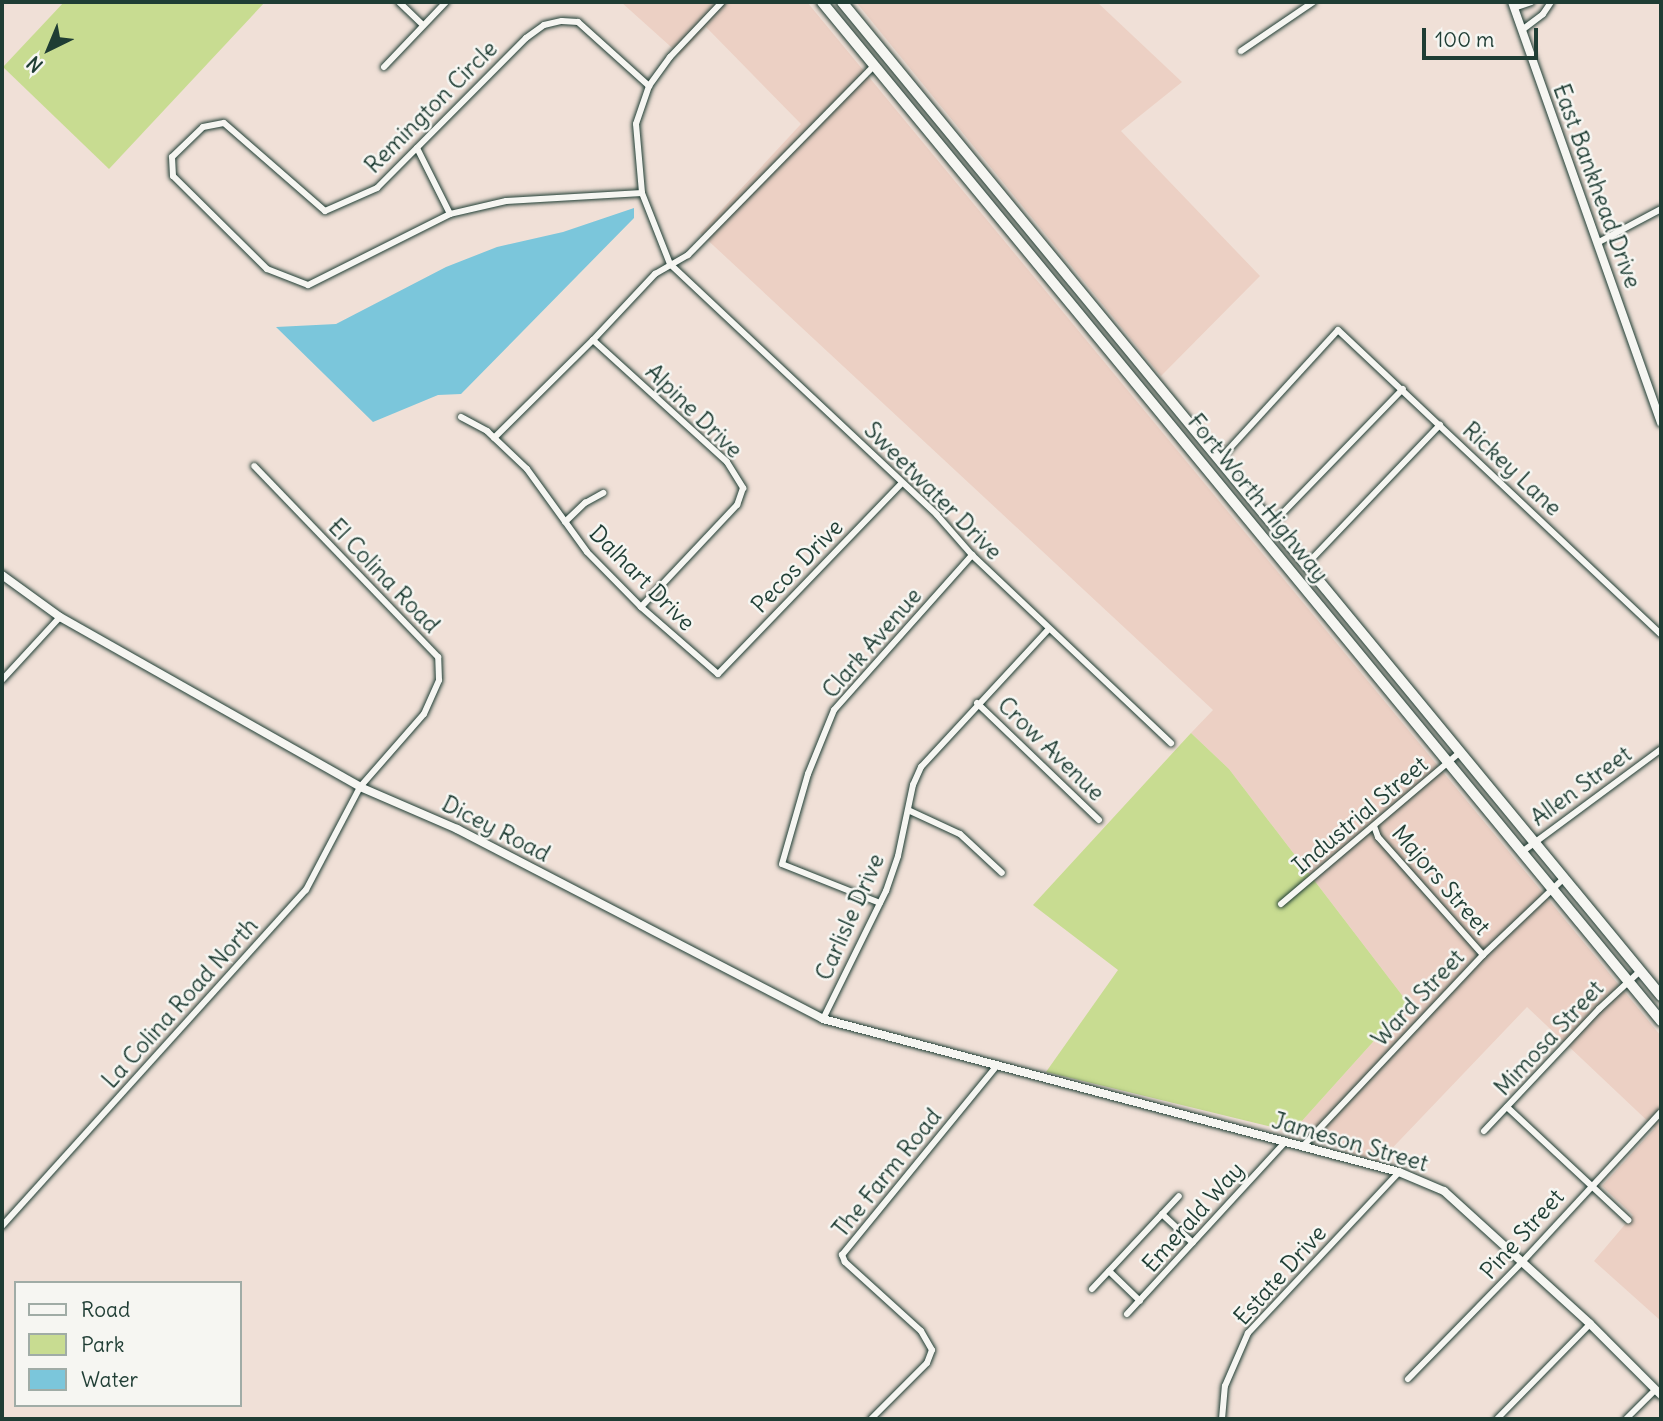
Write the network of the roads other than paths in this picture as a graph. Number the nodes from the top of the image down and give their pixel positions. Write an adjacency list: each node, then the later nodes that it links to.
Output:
1 (399, 2): 10 (street)
2 (446, 2): 10 (street)
3 (722, 2): 15 (street, Sweetwater Drive)
4 (822, 2): 13 (main road, Fort Worth Highway)
5 (842, 2): 16 (main road, Fort Worth Highway)
6 (1313, 2): 12 (street)
7 (1531, 2): 9 (street)
8 (1552, 2): 11 (street)
9 (1513, 5): 11 (street, East Bankhead Drive)
10 (424, 25): 14 (street)
11 (1522, 30): 24 (street, East Bankhead Drive)
12 (1241, 51)
13 (874, 66): 17 (main road, Fort Worth Highway); 25 (street)
14 (384, 67)
15 (649, 86): 18 (street, Remington Circle); 21 (street, Sweetwater Drive)
16 (929, 106): 17 (main road); 19 (main road, Fort Worth Highway)
17 (917, 117): 20 (main road, Fort Worth Highway)
18 (417, 148): 23 (street); 23 (street, Remington Circle)
19 (989, 180): 20 (main road); 26 (main road, Fort Worth Highway)
20 (976, 190): 27 (main road, Fort Worth Highway)
21 (642, 192): 23 (street, Remington Circle); 25 (street, Sweetwater Drive)
22 (1661, 209): 24 (street)
23 (450, 214)
24 (1599, 242): 31 (street, East Bankhead Drive)
25 (670, 264): 28 (street); 36 (street, Sweetwater Drive)
26 (1090, 302): 27 (main road); 34 (main road, Fort Worth Highway)
27 (1078, 313): 39 (main road, Fort Worth Highway)
28 (593, 340): 33 (street); 46 (street, Alpine Drive)
29 (1404, 389): 32 (street, Rickey Lane); 34 (street, Rickey Lane); 41 (street)
30 (460, 417): 33 (street, Dalhart Drive)
31 (1661, 422)
32 (1440, 425): 43 (street); 50 (street, Rickey Lane)
33 (494, 438): 40 (street, Dalhart Drive)
34 (1220, 460): 38 (main road, Fort Worth Highway)
35 (254, 466): 58 (street, El Colina Road)
36 (902, 482): 42 (street, Sweetwater Drive); 51 (street, Pecos Drive)
37 (603, 493): 40 (street)
38 (1247, 494): 39 (main road); 41 (main road, Fort Worth Highway)
39 (1235, 504): 48 (main road, Fort Worth Highway)
40 (565, 522): 46 (street, Dalhart Drive)
41 (1272, 524): 43 (main road, Fort Worth Highway)
42 (972, 555): 49 (street, Sweetwater Drive); 67 (street, Clark Avenue)
43 (1306, 565): 45 (main road, Fort Worth Highway)
44 (2, 575): 47 (street, Dicey Road)
45 (1340, 606): 48 (main road); 56 (main road, Fort Worth Highway)
46 (641, 607): 51 (street, Dalhart Drive)
47 (61, 617): 52 (street); 58 (street, Dicey Road)
48 (1328, 617): 57 (main road, Fort Worth Highway)
49 (1049, 629): 53 (street, Carlisle Drive); 54 (street, Sweetwater Drive)
50 (1661, 634)
51 (718, 674)
52 (2, 680)
53 (977, 703): 59 (street, Carlisle Drive); 60 (street, Crow Avenue)
54 (1171, 743)
55 (1661, 748): 62 (street, Allen Street)
56 (1460, 752): 57 (street, Industrial Street); 62 (main road, Fort Worth Highway)
57 (1449, 763): 61 (street, Industrial Street); 63 (main road, Fort Worth Highway)
58 (360, 787): 73 (street, Dicey Road); 86 (street, La Colina Road North)
59 (908, 810): 64 (street); 67 (street, Carlisle Drive)
60 (1099, 820)
61 (1374, 826): 68 (street, Industrial Street); 69 (street, Majors Street)
62 (1534, 842): 63 (street, Allen Street); 65 (main road, Fort Worth Highway)
63 (1522, 852): 66 (main road, Fort Worth Highway)
64 (1002, 873)
65 (1564, 878): 66 (street, Ward Street); 70 (main road, Fort Worth Highway)
66 (1552, 888): 69 (street, Ward Street); 71 (main road, Fort Worth Highway)
67 (880, 903): 73 (street, Carlisle Drive)
68 (1281, 904)
69 (1483, 955): 80 (street, Ward Street)
70 (1640, 971): 71 (street, Mimosa Street); 72 (main road, Fort Worth Highway)
71 (1627, 980): 74 (main road, Fort Worth Highway); 76 (street, Mimosa Street)
72 (1661, 996)
73 (823, 1019): 75 (street, Dicey Road)
74 (1661, 1021)
75 (996, 1067): 79 (street, Jameson Street); 96 (street, The Farm Road)
76 (1507, 1107): 78 (street, Mimosa Street); 82 (street)
77 (1661, 1112): 82 (street, Pine Street)
78 (1484, 1131)
79 (1284, 1143): 80 (street, Jameson Street); 87 (street, Emerald Way)
80 (1303, 1146): 81 (street, Jameson Street)
81 (1399, 1172): 88 (street, Jameson Street); 97 (street, Estate Drive)
82 (1590, 1185): 85 (street); 88 (street, Pine Street)
83 (1179, 1196): 84 (street)
84 (1161, 1214): 87 (street); 89 (street)
85 (1628, 1220)
86 (2, 1226)
87 (1193, 1243): 91 (street, Emerald Way)
88 (1523, 1261): 93 (street, Jameson Street); 94 (street, Pine Street)
89 (1109, 1271): 90 (street); 91 (street)
90 (1092, 1289)
91 (1140, 1301): 92 (street, Emerald Way)
92 (1127, 1314)
93 (1590, 1324): 95 (street, Jameson Street); 98 (street)
94 (1408, 1379)
95 (1658, 1392): 99 (street)
96 (871, 1419)
97 (1222, 1419)
98 (1497, 1419)
99 (1626, 1419)

